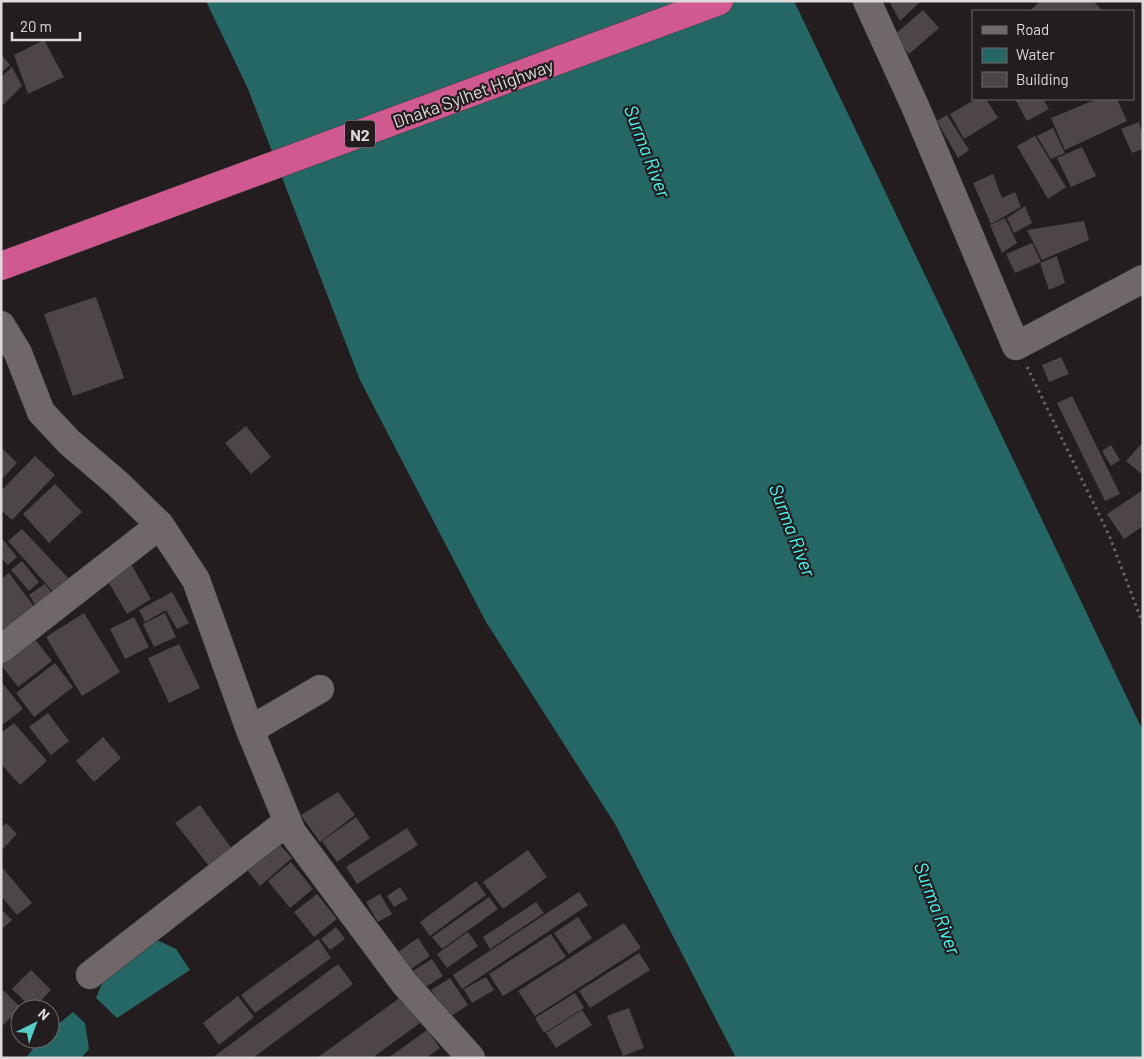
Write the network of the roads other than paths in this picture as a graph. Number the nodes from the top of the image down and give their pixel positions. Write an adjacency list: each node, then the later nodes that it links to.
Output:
1 (719, 1): 3 (highway, Dhaka Sylhet Highway / N2)
2 (867, 1): 4 (street)
3 (1, 266)
4 (1143, 279)
5 (1, 325): 6 (street)
6 (160, 525): 7 (street); 9 (street)
7 (1, 649)
8 (320, 689): 9 (street)
9 (250, 730): 10 (street)
10 (287, 822): 11 (street); 12 (street)
11 (90, 975)
12 (472, 1058)

